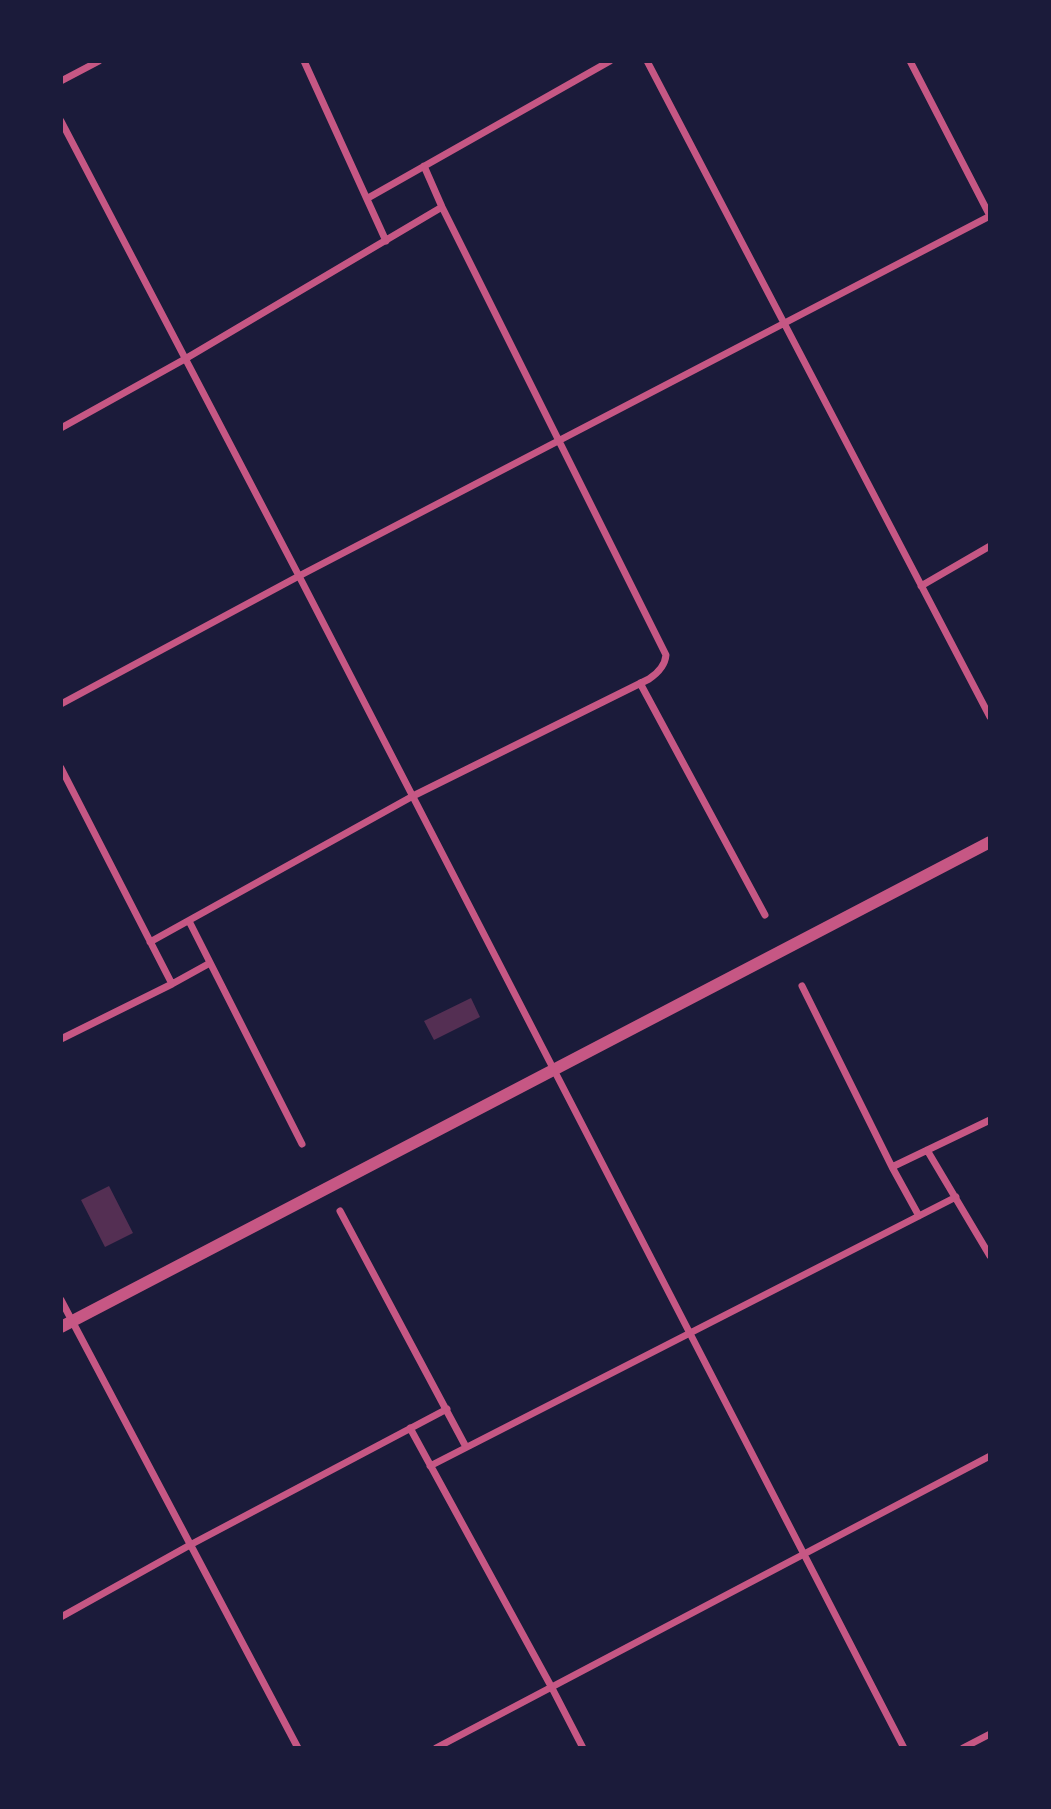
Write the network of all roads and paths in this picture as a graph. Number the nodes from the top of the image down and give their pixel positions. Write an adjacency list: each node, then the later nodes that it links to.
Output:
1 (99, 61): 6 (street)
2 (304, 61): 9 (street)
3 (610, 61): 8 (street)
4 (647, 61): 13 (street)
5 (910, 61): 11 (street)
6 (61, 81)
7 (61, 121): 14 (street)
8 (424, 166): 9 (street); 10 (street)
9 (368, 198): 12 (street)
10 (442, 207): 12 (street); 16 (street)
11 (990, 216): 13 (street)
12 (386, 240): 14 (street)
13 (784, 323): 16 (street); 19 (street)
14 (185, 359): 15 (street); 18 (street)
15 (61, 428)
16 (558, 441): 18 (street); 20 (street)
17 (990, 545): 19 (street)
18 (299, 576): 21 (street); 24 (street)
19 (921, 586): 22 (street)
20 (640, 683): 24 (street); 26 (street)
21 (61, 705)
22 (990, 717)
23 (61, 768): 28 (street)
24 (413, 796): 27 (street); 33 (street)
25 (990, 842): 33 (street)
26 (765, 915)
27 (189, 921): 28 (street); 29 (street)
28 (150, 942): 30 (street)
29 (210, 963): 30 (street); 35 (street)
30 (172, 984): 32 (street)
31 (803, 986): 37 (street)
32 (61, 1039)
33 (554, 1069): 43 (street); 44 (street)
34 (990, 1120): 36 (street)
35 (302, 1144)
36 (927, 1150): 37 (street); 38 (street)
37 (892, 1167): 40 (street)
38 (956, 1197): 40 (street); 41 (street)
39 (340, 1211): 45 (street)
40 (919, 1216): 44 (street)
41 (990, 1256)
42 (61, 1300): 43 (street)
43 (67, 1324): 50 (street)
44 (690, 1333): 47 (street); 51 (street)
45 (447, 1409): 46 (street); 47 (street)
46 (410, 1428): 49 (street); 50 (street)
47 (466, 1447): 49 (street)
48 (990, 1456): 51 (street)
49 (430, 1466): 53 (street)
50 (190, 1545): 52 (street); 55 (street)
51 (804, 1553): 53 (street); 58 (street)
52 (61, 1617)
53 (552, 1688): 56 (street); 57 (street)
54 (990, 1734): 59 (street)
55 (298, 1748)
56 (436, 1748)
57 (583, 1748)
58 (904, 1748)
59 (963, 1748)

